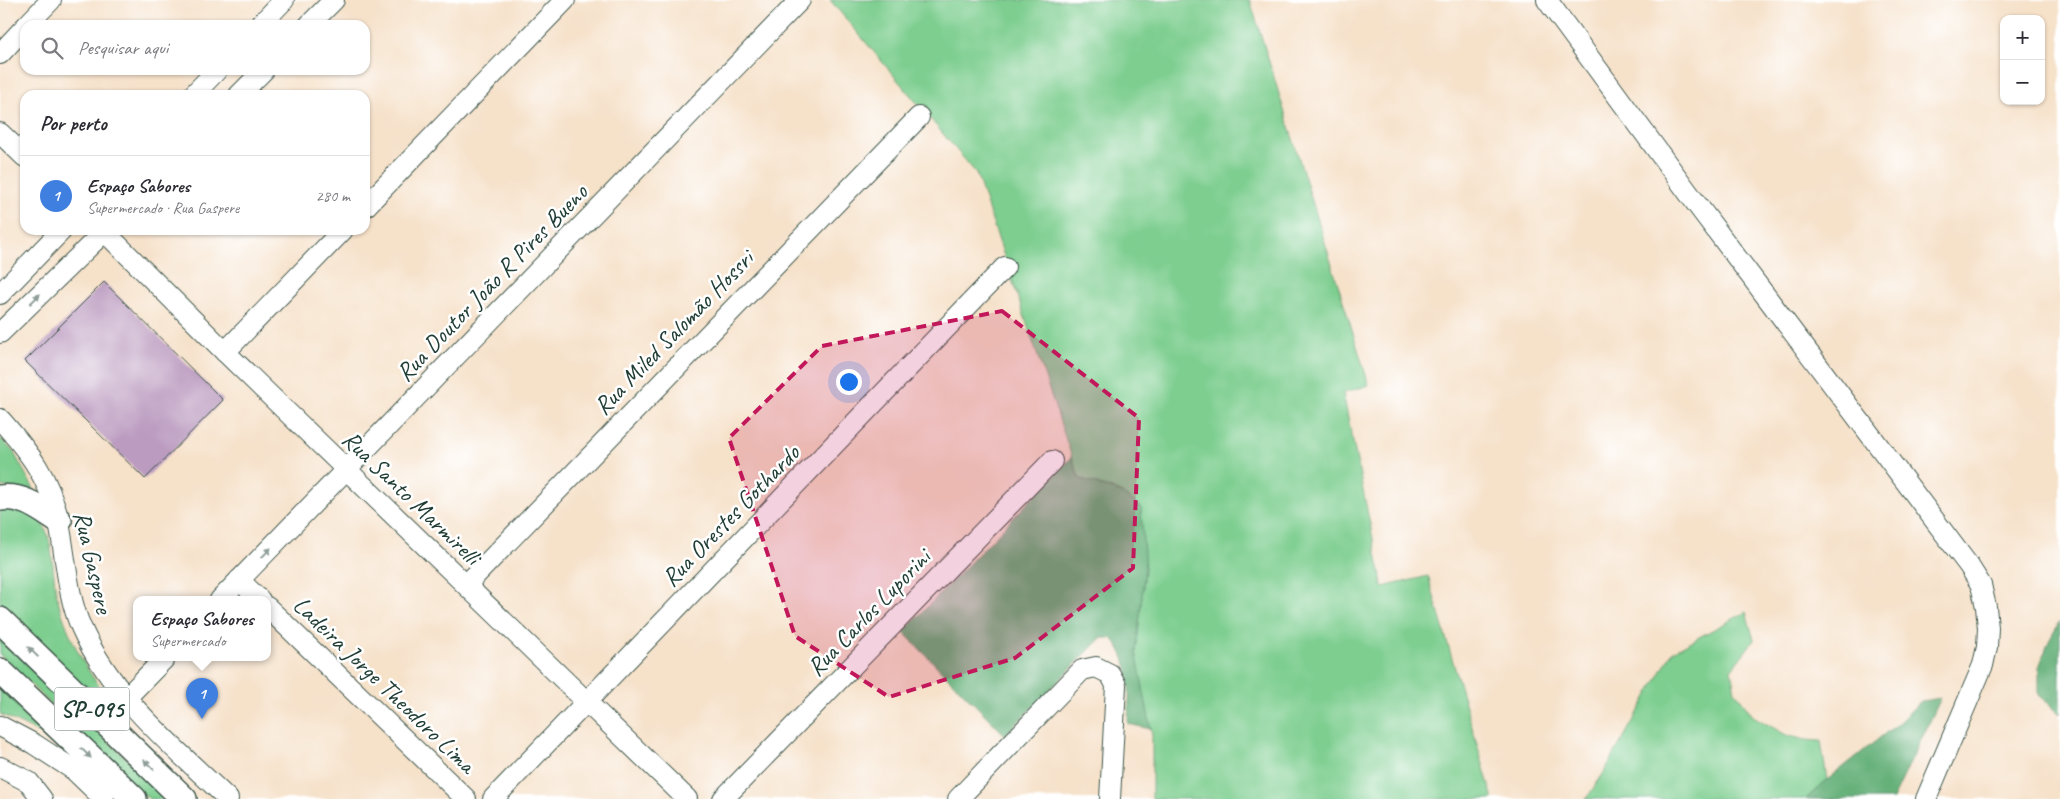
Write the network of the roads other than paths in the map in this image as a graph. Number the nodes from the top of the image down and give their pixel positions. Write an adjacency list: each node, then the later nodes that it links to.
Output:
1 (51, 0): 7 (street)
2 (284, 0): 8 (street)
3 (334, 0): 9 (street)
4 (565, 0): 19 (street)
5 (800, 0): 30 (street, Rua Doutor João R Pires Bueno)
6 (1547, 0): 56 (street)
7 (32, 20)
8 (265, 20)
9 (314, 20)
10 (20, 32): 11 (street)
11 (0, 54)
12 (212, 75): 14 (street)
13 (259, 75): 15 (street)
14 (197, 90)
15 (244, 90)
16 (919, 117): 34 (street, Rua Miled Salomão Hossri)
17 (0, 133): 18 (street)
18 (20, 152)
19 (370, 202)
20 (57, 235): 25 (street)
21 (99, 235): 26 (street, one-way to 21)
22 (109, 235): 27 (street, Rua Santo Marmirelli)
23 (338, 235): 27 (street)
24 (1005, 267): 42 (street, Rua Orestes Gothardo)
25 (0, 294)
26 (0, 333)
27 (225, 352): 30 (street, Rua Santo Marmirelli)
28 (0, 419): 32 (street, Rua Gaspere)
29 (1052, 461): 53 (street, Rua Carlos Luporini)
30 (347, 469): 33 (street, Rua Doutor João R Pires Bueno, one-way to 30); 34 (street, Rua Santo Marmirelli)
31 (0, 498): 32 (main road)
32 (59, 522): 41 (street, Rua Gaspere)
33 (239, 580): 35 (street, Rua Doutor João R Pires Bueno); 36 (street, Ladeira Jorge Theodoro Lima)
34 (466, 585): 42 (street, Rua Santo Marmirelli)
35 (224, 596)
36 (256, 596)
37 (271, 611): 50 (street, Ladeira Jorge Theodoro Lima)
38 (0, 620): 48 (main road, SP-095, one-way to 38)
39 (161, 661): 41 (street)
40 (0, 671): 47 (main road, SP-095, one-way to 47)
41 (125, 699): 49 (street, Rua Gaspere)
42 (587, 702): 51 (street, Rua Orestes Gothardo); 52 (street, Rua Santo Marmirelli)
43 (0, 726): 46 (street)
44 (0, 767): 45 (street)
45 (42, 799)
46 (104, 799)
47 (134, 799)
48 (184, 799)
49 (228, 799)
50 (466, 799)
51 (493, 799)
52 (687, 799)
53 (723, 799)
54 (958, 799): 55 (street)
55 (1110, 799)
56 (1926, 799)

